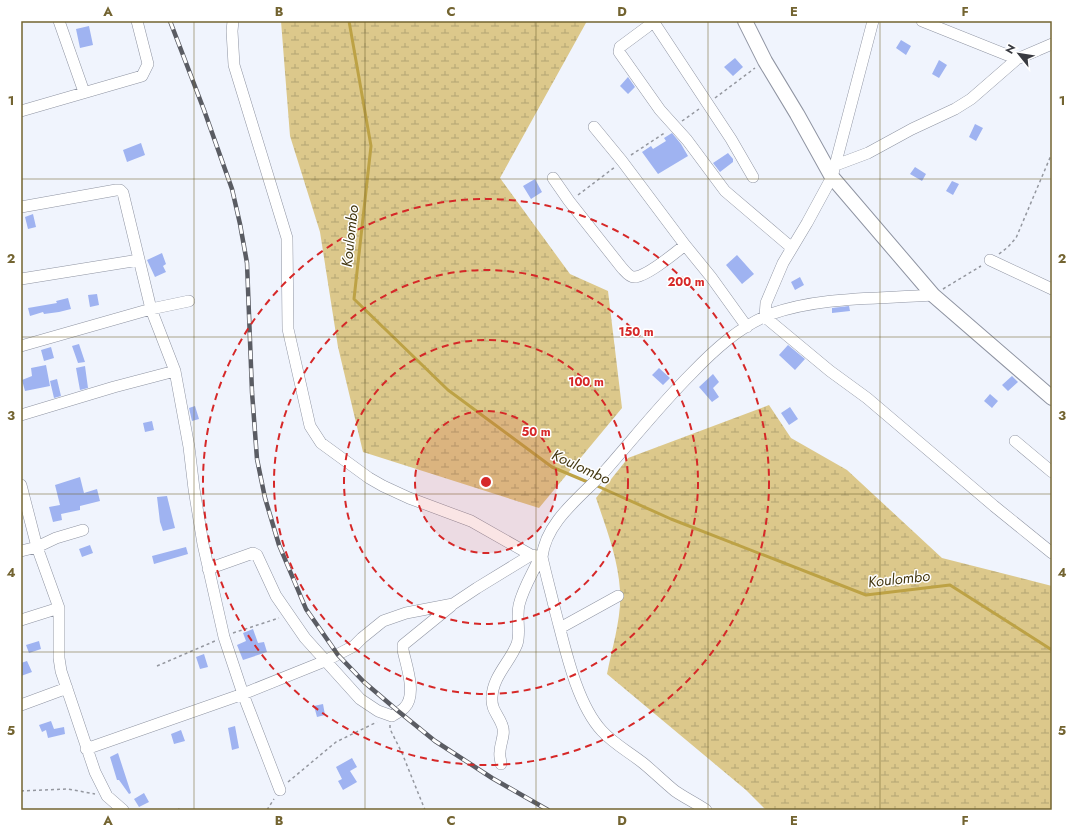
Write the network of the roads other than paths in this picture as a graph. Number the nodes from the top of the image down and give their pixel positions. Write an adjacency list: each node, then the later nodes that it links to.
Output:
1 (59, 21): 10 (street)
2 (137, 21): 10 (street)
3 (233, 21): 39 (street)
4 (653, 21): 14 (street); 18 (street)
5 (744, 21): 13 (street)
6 (873, 21): 13 (street)
7 (922, 21): 9 (street)
8 (1052, 44): 9 (street)
9 (1017, 59): 13 (street)
10 (84, 92): 11 (street)
11 (21, 111)
12 (594, 127): 17 (street)
13 (834, 171): 18 (street); 23 (street)
14 (753, 177)
15 (553, 178): 17 (street)
16 (21, 207): 19 (street)
17 (685, 245): 27 (street)
18 (792, 248): 26 (street)
19 (139, 260): 21 (street); 25 (street)
20 (990, 260): 22 (street)
21 (21, 279)
22 (1052, 289)
23 (933, 295): 26 (street); 30 (street)
24 (189, 301): 25 (street)
25 (151, 309): 28 (street); 29 (street)
26 (765, 317): 27 (street); 38 (street)
27 (747, 327): 39 (street)
28 (21, 346)
29 (175, 371): 31 (street); 40 (street)
30 (1052, 398)
31 (21, 415)
32 (1015, 441): 33 (street)
33 (1052, 472)
34 (21, 485): 36 (street)
35 (83, 530): 36 (street)
36 (37, 547): 37 (street); 43 (street)
37 (21, 551)
38 (1052, 553)
39 (538, 557): 42 (street); 45 (street); 51 (street)
40 (208, 569): 46 (street); 48 (street)
41 (618, 596): 45 (street)
42 (453, 604): 46 (street); 46 (street)
43 (59, 608): 44 (street); 47 (street)
44 (21, 620)
45 (560, 628): 54 (street)
46 (325, 661): 48 (street)
47 (67, 688): 49 (street); 50 (street)
48 (243, 694): 50 (street); 52 (street)
49 (21, 705)
50 (86, 749): 53 (street)
51 (501, 764)
52 (280, 790)
53 (123, 810)
54 (706, 810)

